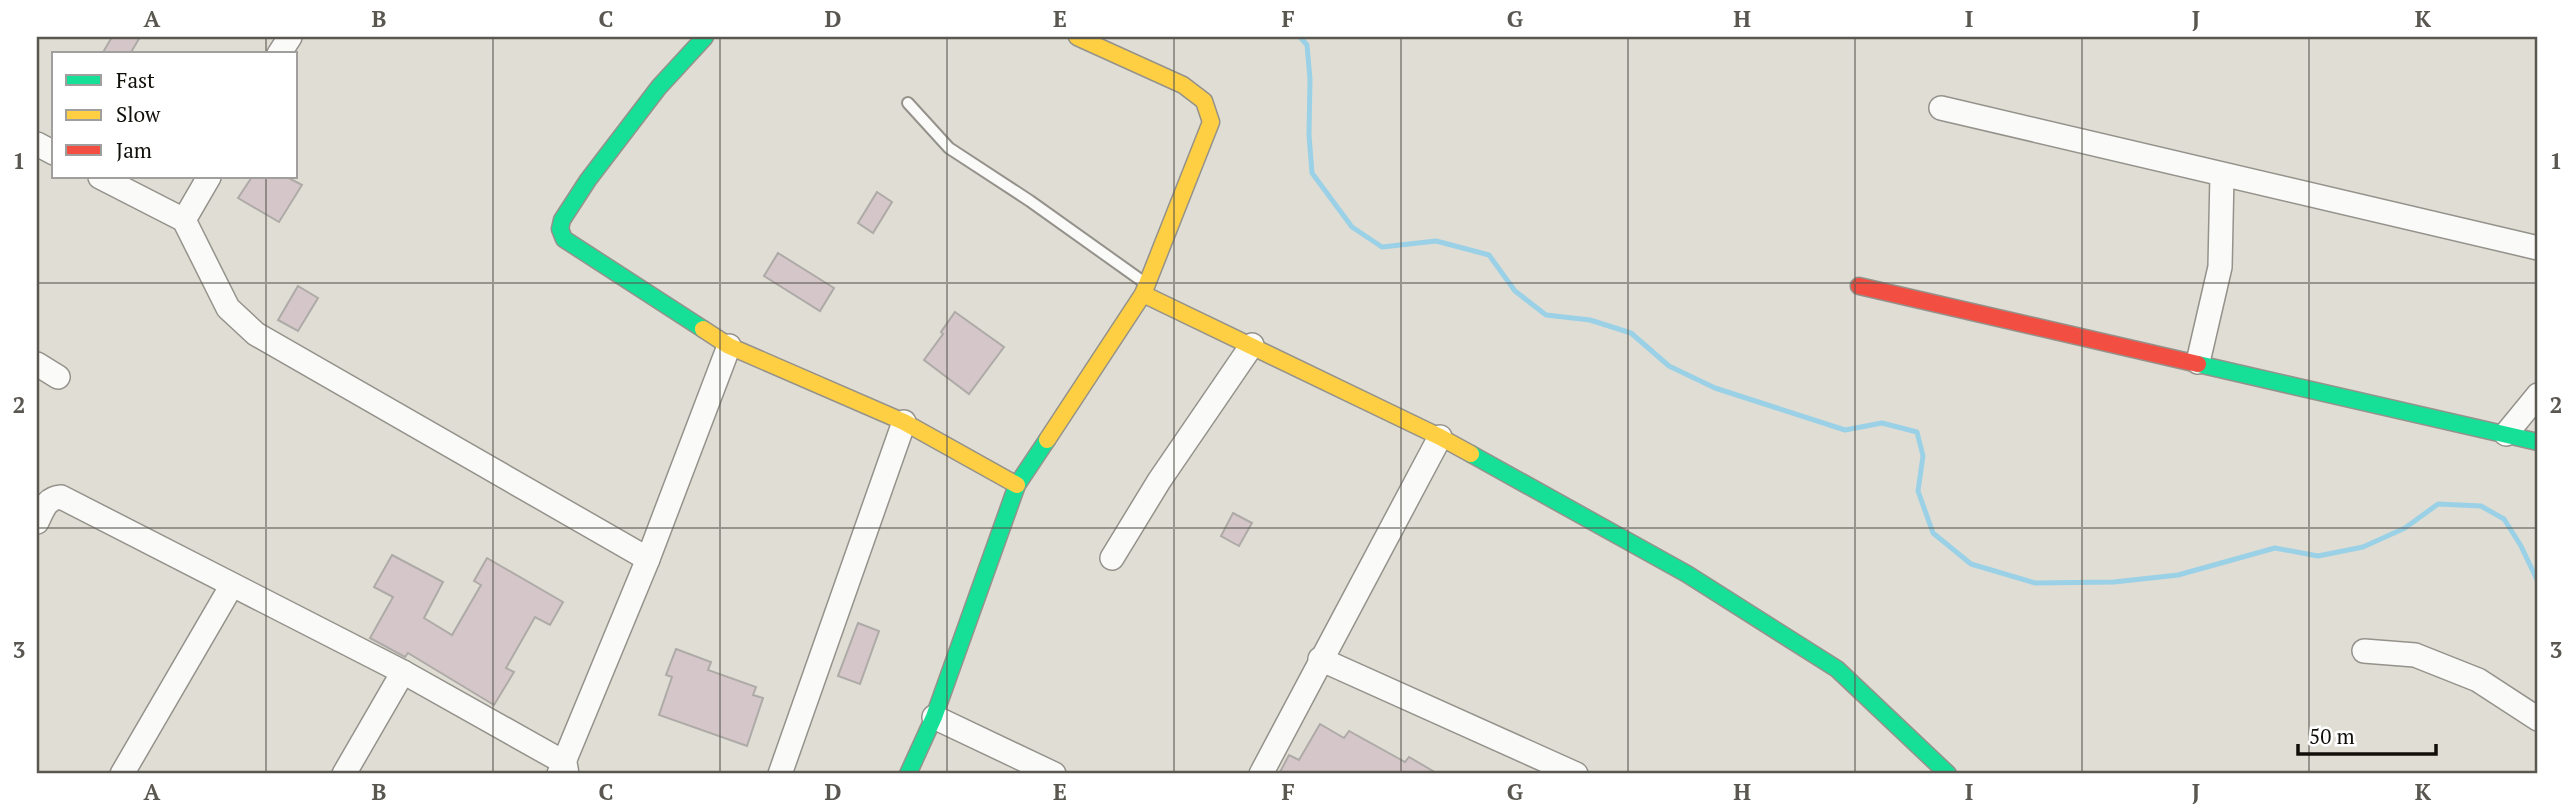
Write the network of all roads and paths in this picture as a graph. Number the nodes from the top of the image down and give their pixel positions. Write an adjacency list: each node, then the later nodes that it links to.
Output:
1 (290, 37): 4 (street)
2 (705, 37): 15 (street)
3 (1077, 37): 13 (street)
4 (280, 52)
5 (908, 103): 13 (lane)
6 (1941, 108): 7 (street)
7 (2222, 175): 11 (street); 16 (street)
8 (102, 178): 10 (street)
9 (208, 178): 10 (street)
10 (184, 219): 27 (street)
11 (2538, 248)
12 (1860, 286): 16 (street)
13 (1145, 289): 14 (street); 24 (street)
14 (1252, 345): 22 (street); 26 (street)
15 (729, 346): 20 (street); 27 (street)
16 (2199, 362): 21 (street)
17 (37, 364): 18 (street)
18 (58, 377)
19 (2538, 395): 21 (street)
20 (904, 422): 24 (street); 37 (street)
21 (2506, 433): 23 (street)
22 (1440, 437): 30 (street); 42 (street)
23 (2538, 442)
24 (1017, 485): 32 (street)
25 (37, 522): 28 (street)
26 (1112, 558)
27 (648, 559): 34 (street)
28 (232, 585): 31 (street); 35 (street)
29 (2364, 651): 33 (street)
30 (1321, 659): 40 (street); 41 (street)
31 (403, 672): 34 (street); 36 (street)
32 (934, 717): 38 (street); 39 (street)
33 (2538, 719)
34 (564, 771)
35 (122, 774)
36 (344, 774)
37 (780, 774)
38 (908, 774)
39 (1054, 774)
40 (1261, 774)
41 (1576, 774)
42 (1948, 774)

